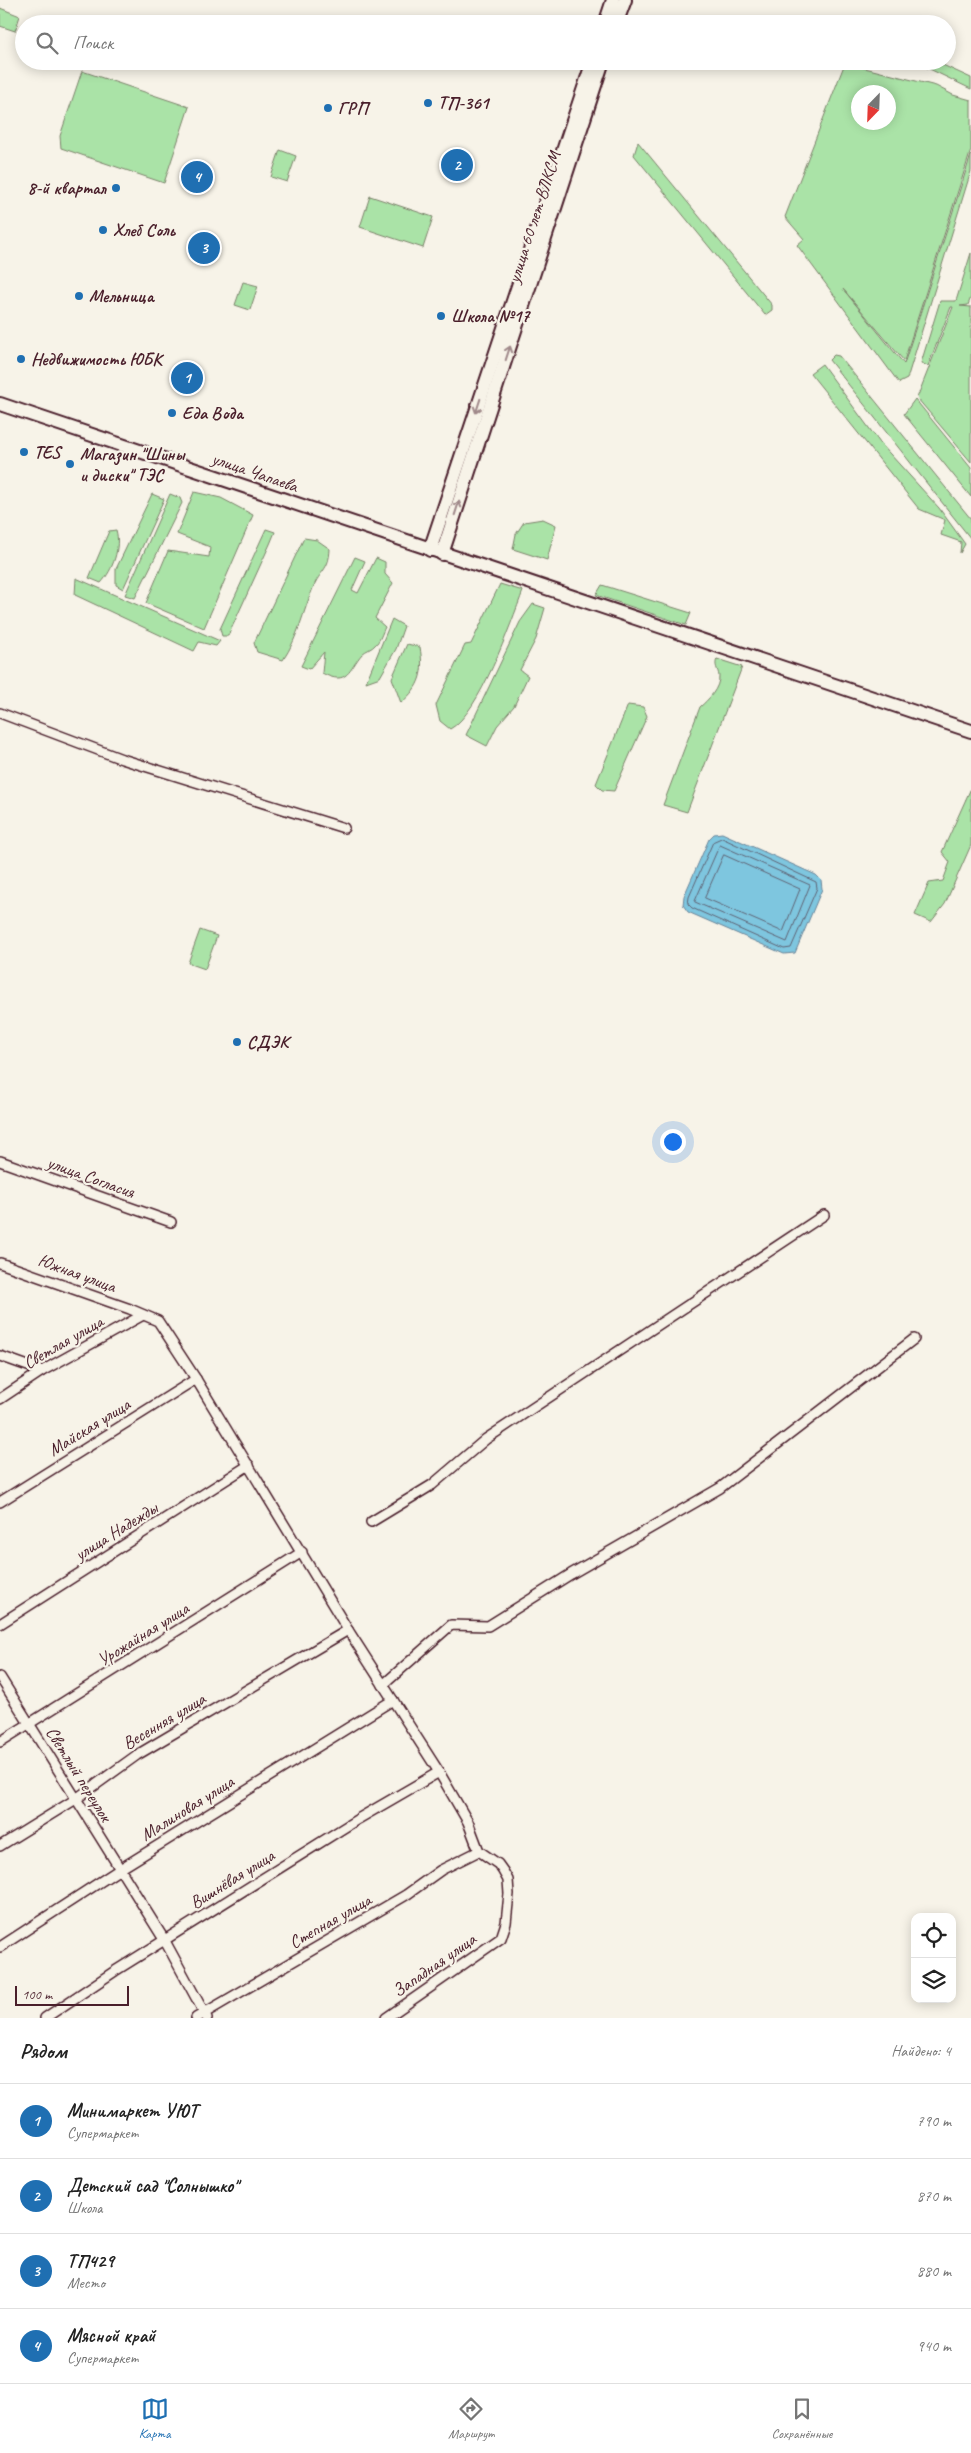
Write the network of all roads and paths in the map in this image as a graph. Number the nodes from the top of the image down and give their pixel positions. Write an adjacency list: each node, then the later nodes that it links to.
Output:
1 (613, 0): 3 (street)
2 (625, 0): 4 (street)
3 (608, 15)
4 (619, 15)
5 (590, 70): 8 (street, улица 60 лет ВЛКСМ, one-way to 8)
6 (600, 70): 8 (street, улица 60 лет ВЛКСМ, one-way to 6)
7 (0, 404): 8 (street, улица Чапаева)
8 (436, 552): 10 (street, улица Чапаева)
9 (0, 713): 11 (street)
10 (971, 731)
11 (344, 828)
12 (0, 1162): 14 (street, улица Согласия)
13 (824, 1215): 24 (street)
14 (171, 1222)
15 (0, 1263): 16 (street, Южная улица)
16 (143, 1315): 19 (street, Светлая улица); 20 (street, Южная улица)
17 (914, 1339): 29 (street)
18 (0, 1356): 19 (street)
19 (42, 1372): 21 (street, Светлая улица)
20 (196, 1379): 22 (street, Южная улица); 23 (street, Майская улица)
21 (0, 1399)
22 (248, 1465): 25 (street, Южная улица); 26 (street, улица Надежды)
23 (0, 1502)
24 (371, 1522)
25 (302, 1552): 27 (street, Южная улица); 31 (street, Урожайная улица)
26 (0, 1624)
27 (348, 1630): 29 (street, Южная улица); 34 (street, Весенняя улица)
28 (0, 1677): 31 (street, Светлый переулок)
29 (383, 1685): 30 (street, Южная улица)
30 (392, 1700): 33 (street, Южная улица); 37 (street, Малиновая улица)
31 (29, 1724): 32 (street, Урожайная улица); 34 (street, Светлый переулок)
32 (0, 1742)
33 (438, 1772): 36 (street, Южная улица); 38 (street, Вишнёвая улица)
34 (76, 1799): 35 (street, Весенняя улица); 37 (street, Светлый переулок)
35 (0, 1846)
36 (479, 1851): 40 (street, Степная улица); 42 (street, Западная улица)
37 (120, 1868): 38 (street, Светлый переулок); 39 (street, Малиновая улица)
38 (165, 1941): 40 (street, Светлый переулок); 41 (street, Вишнёвая улица)
39 (0, 1947)
40 (202, 2016)
41 (45, 2018)
42 (386, 2018)

